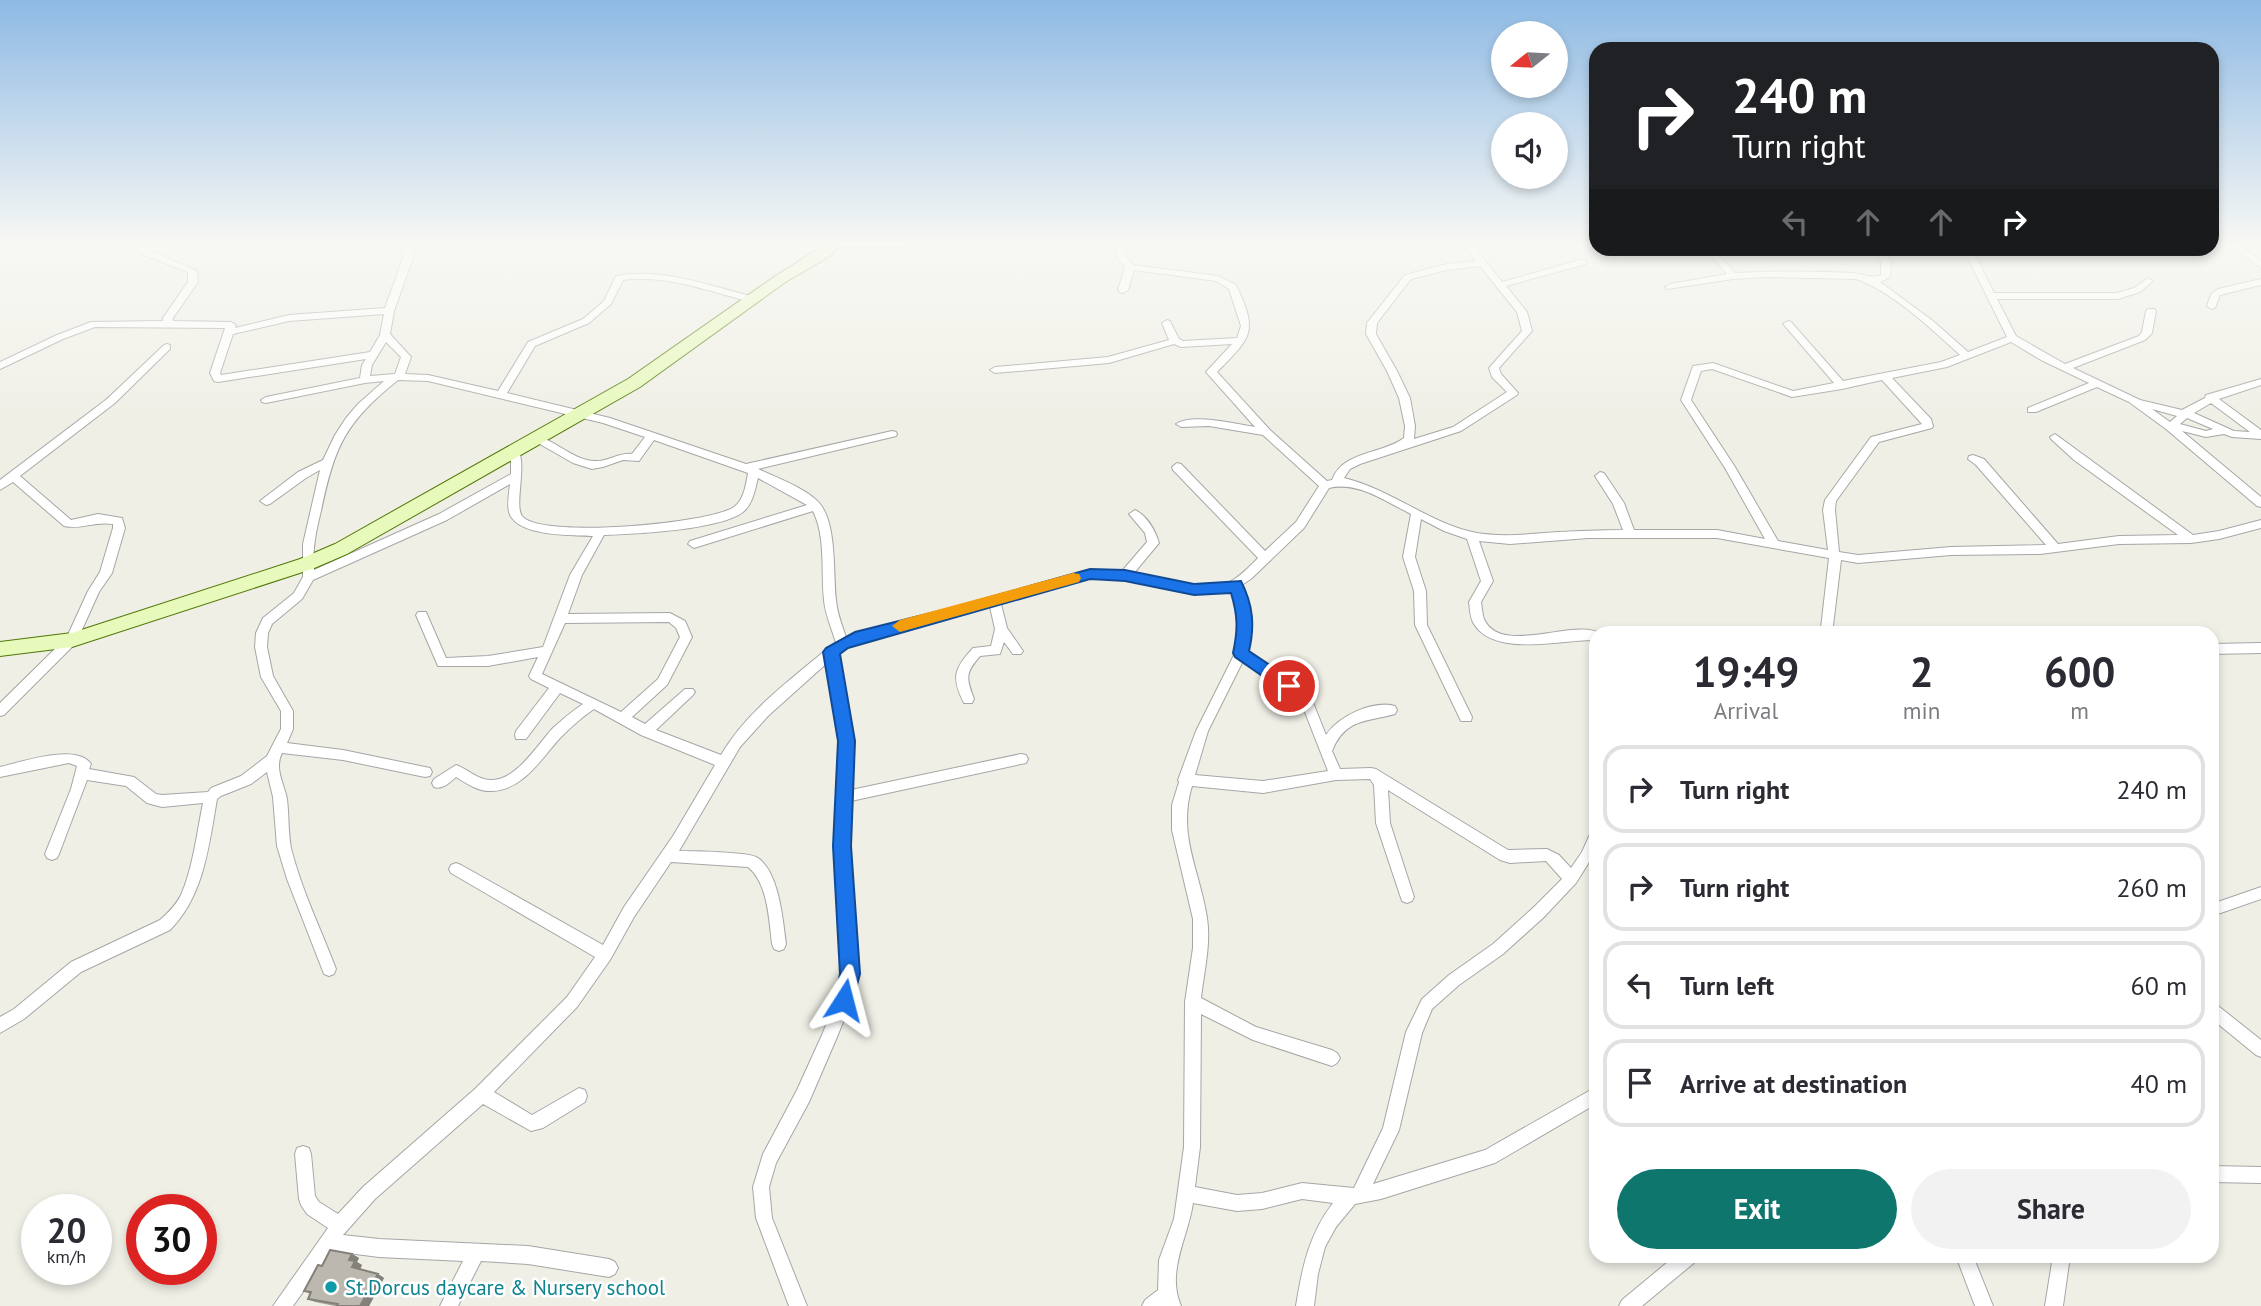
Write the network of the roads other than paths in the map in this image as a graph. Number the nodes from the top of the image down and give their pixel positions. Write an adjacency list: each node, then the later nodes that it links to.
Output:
1 (177, 305): 13 (street)
2 (391, 305): 10 (street)
3 (605, 305): 32 (street)
4 (743, 305): 37 (street)
5 (1239, 305): 19 (street)
6 (1386, 305): 48 (street)
7 (1517, 305): 48 (street)
8 (1905, 305): 22 (street)
9 (1995, 305): 17 (street)
10 (389, 312): 15 (street); 16 (street)
11 (2151, 312): 24 (street)
12 (1167, 323): 18 (street)
13 (168, 324): 15 (street); 23 (street)
14 (1788, 324): 31 (street)
15 (230, 332): 21 (street)
16 (385, 335): 21 (street); 26 (street)
17 (2012, 338): 22 (street); 24 (street)
18 (1175, 341): 19 (street); 25 (street)
19 (1241, 341): 42 (street)
20 (167, 347): 55 (street)
21 (372, 355): 28 (street)
22 (1967, 356): 27 (street)
23 (0, 366)
24 (2064, 368): 30 (street)
25 (995, 370)
26 (397, 377): 28 (street); 32 (street); 51 (street)
27 (1885, 377): 31 (street); 72 (street)
28 (365, 380): 34 (street)
29 (2261, 382): 33 (street)
30 (2098, 383): 35 (street); 36 (street)
31 (1842, 386): 69 (street)
32 (501, 395): 37 (street)
33 (2210, 397): 38 (street); 45 (street)
34 (266, 400)
35 (2133, 400): 38 (street); 40 (street)
36 (2032, 411)
37 (581, 413): 44 (street); 47 (street)
38 (2184, 413): 40 (street); 41 (street)
39 (1181, 425): 42 (street)
40 (2170, 426): 41 (street); 60 (street)
41 (2224, 431): 45 (street)
42 (1266, 432): 57 (street)
43 (892, 434): 53 (street)
44 (652, 435): 47 (street); 53 (street)
45 (2261, 435)
46 (2055, 437): 68 (street)
47 (536, 439): 49 (street)
48 (1403, 446): 57 (street)
49 (514, 450): 54 (street); 74 (street)
50 (1973, 459): 71 (street)
51 (325, 463): 59 (street); 74 (street)
52 (1177, 467): 73 (street)
53 (749, 469): 61 (street); 65 (street)
54 (517, 475): 65 (street); 74 (street)
55 (13, 476): 58 (street); 83 (street)
56 (1600, 476): 66 (street)
57 (1331, 483): 62 (street); 73 (street)
58 (0, 486)
59 (266, 501)
60 (2261, 503)
61 (816, 506): 70 (street); 84 (street)
62 (1417, 512): 67 (street); 97 (street)
63 (1135, 514): 75 (street)
64 (2261, 524): 68 (street)
65 (600, 533): 79 (street)
66 (1630, 535): 67 (street); 69 (street)
67 (1472, 536): 82 (street)
68 (2190, 539): 71 (street)
69 (1773, 542): 72 (street)
70 (694, 544)
71 (2054, 547): 72 (street)
72 (1835, 556): 80 (street)
73 (1265, 558): 76 (street)
74 (307, 570): 83 (street); 102 (street)
75 (1125, 575): 76 (street); 77 (street)
76 (1236, 585): 90 (street)
77 (994, 601): 81 (street); 84 (street)
78 (422, 615): 88 (street)
79 (561, 619): 88 (street); 98 (street)
80 (1827, 626)
81 (1001, 629): 89 (street); 93 (street)
82 (1589, 635)
83 (72, 640): 86 (street); 96 (street)
84 (837, 648): 104 (street); 112 (street)
85 (2261, 648): 87 (street)
86 (0, 649)
87 (2219, 649)
88 (548, 651): 91 (street)
89 (1017, 651)
90 (1241, 653): 101 (street); 110 (street)
91 (556, 687): 94 (street); 100 (street)
92 (689, 692): 99 (street)
93 (968, 699)
94 (594, 703): 98 (street); 111 (street)
95 (1391, 710): 101 (street)
96 (0, 711)
97 (1466, 717)
98 (622, 718): 99 (street)
99 (646, 731): 104 (street)
100 (521, 735)
101 (1325, 751): 108 (street)
102 (275, 753): 106 (street); 113 (street); 124 (street)
103 (1021, 759): 112 (street)
104 (723, 762): 116 (street)
105 (0, 772): 107 (street)
106 (425, 772)
107 (84, 774): 113 (street); 115 (street)
108 (1336, 775): 109 (street); 110 (street)
109 (1377, 776): 118 (street); 120 (street)
110 (1185, 780): 125 (street)
111 (439, 783)
112 (843, 796): 148 (street)
113 (211, 797): 127 (street)
114 (1589, 852): 118 (street)
115 (52, 855)
116 (668, 856): 122 (street); 123 (street)
117 (456, 869): 123 (street)
118 (1571, 879): 137 (street)
119 (2261, 894): 121 (street)
120 (1407, 897)
121 (2219, 908)
122 (779, 944)
123 (605, 955): 130 (street)
124 (329, 969)
125 (1193, 1002): 129 (street); 136 (street)
126 (2219, 1016): 128 (street)
127 (0, 1026)
128 (2261, 1050)
129 (1332, 1058)
130 (482, 1094): 131 (street); 138 (street)
131 (579, 1096)
132 (1589, 1099): 137 (street)
133 (303, 1154): 138 (street)
134 (2219, 1174): 135 (street)
135 (2261, 1174)
136 (1187, 1194): 137 (street); 145 (street)
137 (1355, 1196): 150 (street)
138 (341, 1226): 139 (street)
139 (329, 1242): 140 (street); 146 (street)
140 (475, 1253): 144 (street); 147 (street)
141 (1680, 1263): 151 (street)
142 (1967, 1263): 152 (street)
143 (2061, 1263): 153 (street)
144 (609, 1268)
145 (1170, 1300): 149 (street)
146 (282, 1306)
147 (449, 1306)
148 (798, 1306)
149 (1151, 1306)
150 (1304, 1306)
151 (1628, 1306)
152 (1984, 1306)
153 (2054, 1306)

